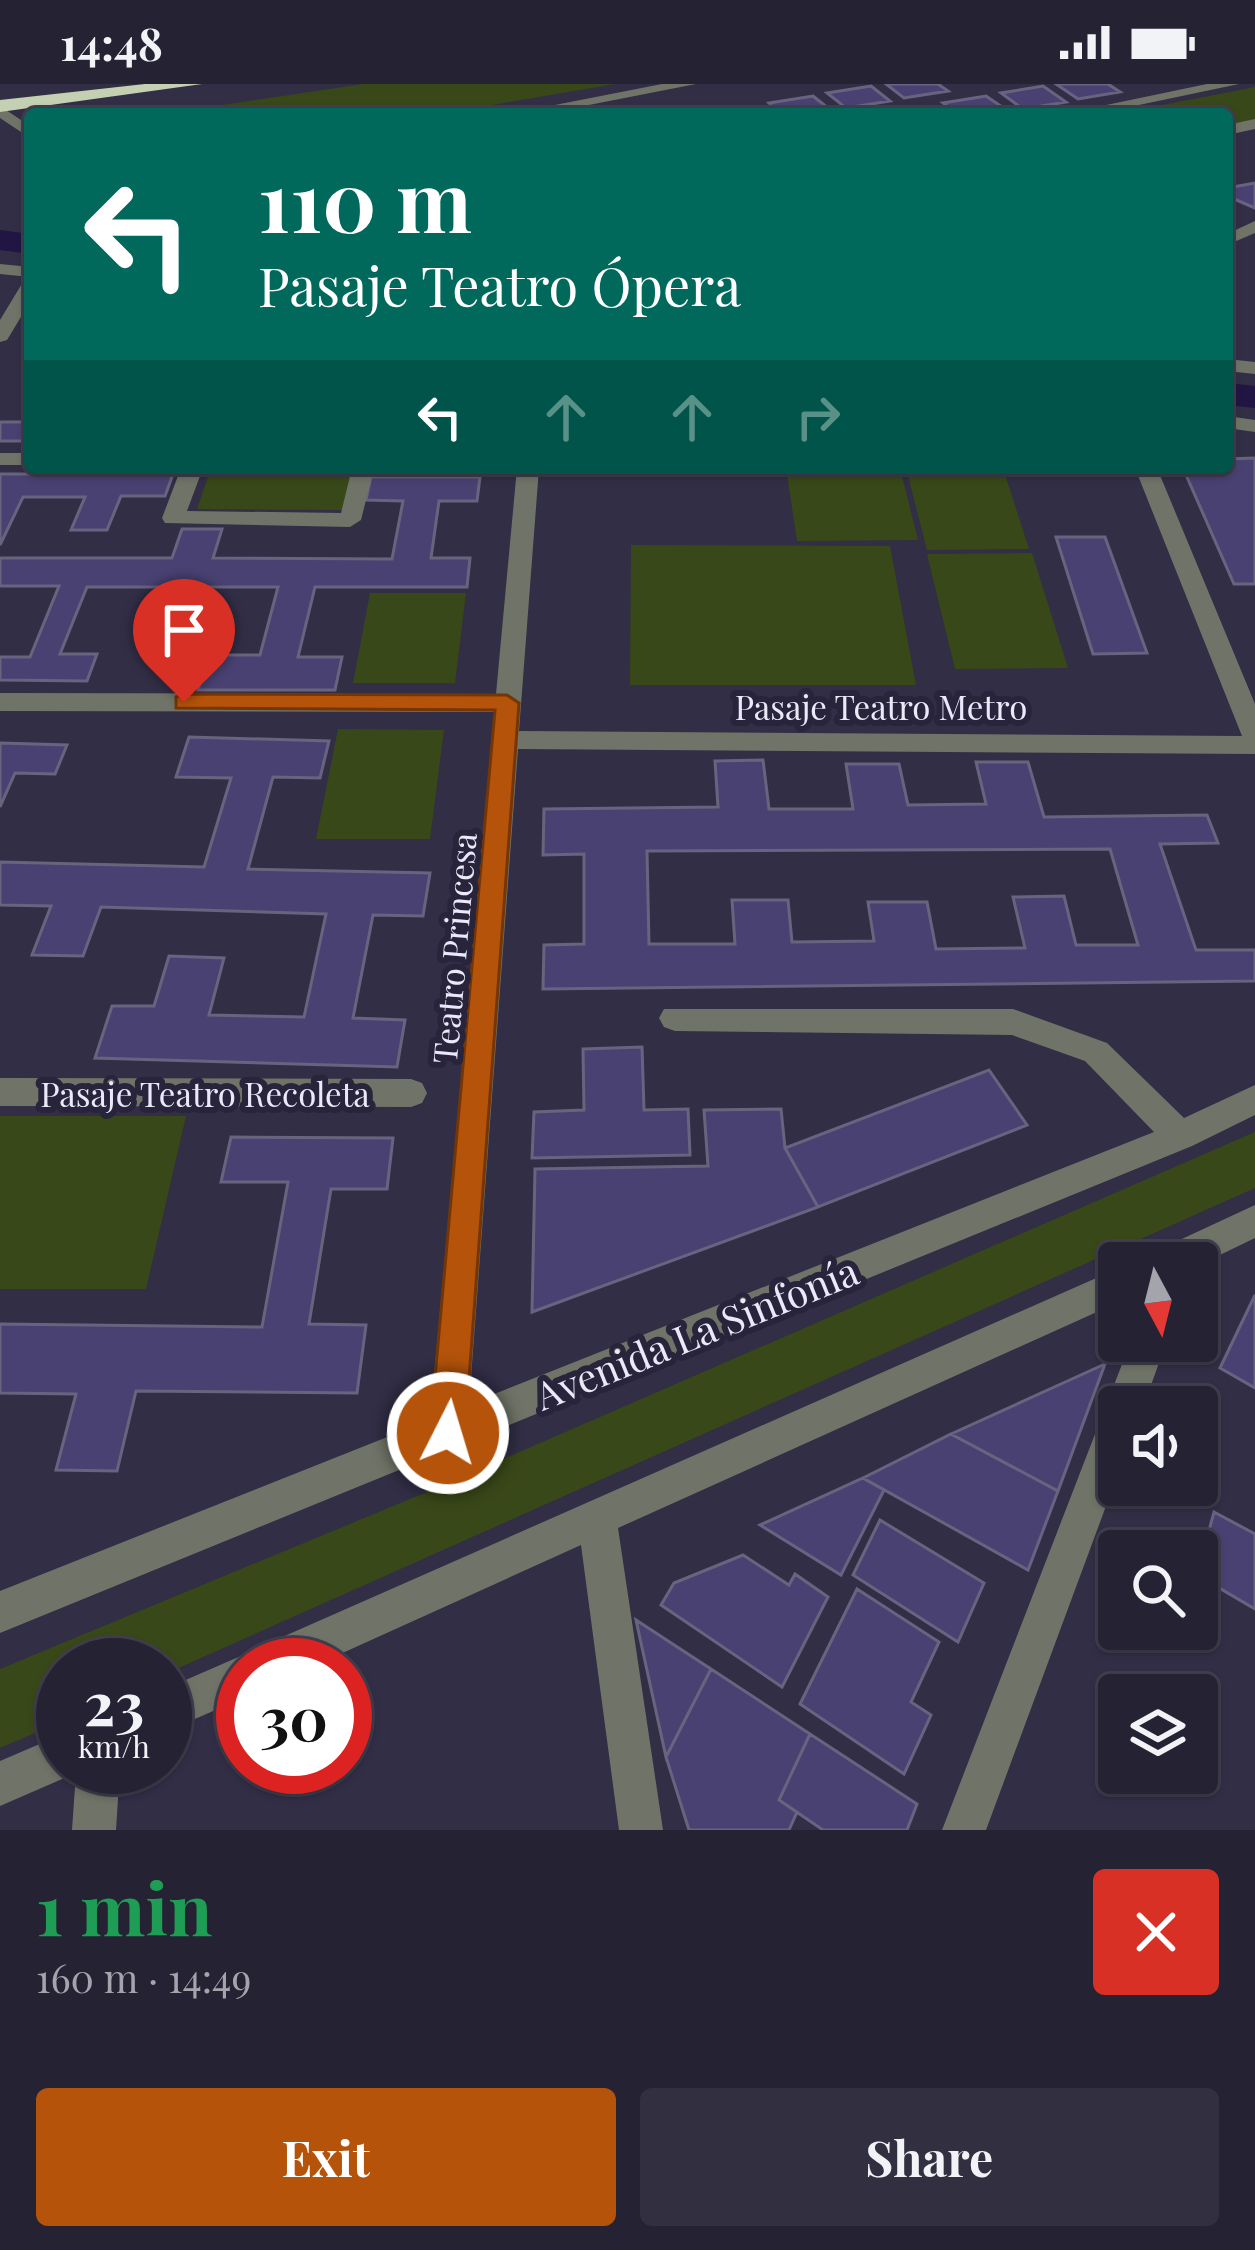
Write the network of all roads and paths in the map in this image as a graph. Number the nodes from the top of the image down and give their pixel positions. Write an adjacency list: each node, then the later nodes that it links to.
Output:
1 (194, 84): 4 (highway)
2 (688, 84): 5 (street)
3 (1231, 84): 6 (street)
4 (0, 108): 7 (street)
5 (552, 108)
6 (1103, 108)
7 (24, 128)
8 (24, 296): 9 (street)
9 (0, 336)
10 (190, 474): 11 (street)
11 (362, 474)
12 (526, 474): 15 (street, Teatro Princesa)
13 (1148, 474): 16 (street)
14 (0, 702): 15 (street)
15 (507, 703): 17 (street, Teatro Princesa)
16 (1255, 735)
17 (506, 740): 18 (street, Pasaje Teatro Metro); 27 (street, Teatro Princesa)
18 (1255, 745)
19 (675, 1018): 23 (street)
20 (0, 1092): 21 (street, Pasaje Teatro Recoleta)
21 (411, 1094)
22 (1255, 1099): 23 (street, Avenida La Sinfonía)
23 (1180, 1136): 27 (street, Avenida La Sinfonía)
24 (1255, 1221): 25 (street)
25 (1214, 1242)
26 (1098, 1294): 29 (street)
27 (448, 1433): 30 (street, Avenida La Sinfonía)
28 (1098, 1476): 37 (street)
29 (597, 1518): 31 (street); 36 (street)
30 (0, 1612)
31 (328, 1638)
32 (36, 1768): 33 (street)
33 (0, 1784)
34 (96, 1794): 35 (street)
35 (94, 1830)
36 (641, 1830)
37 (964, 1830)

